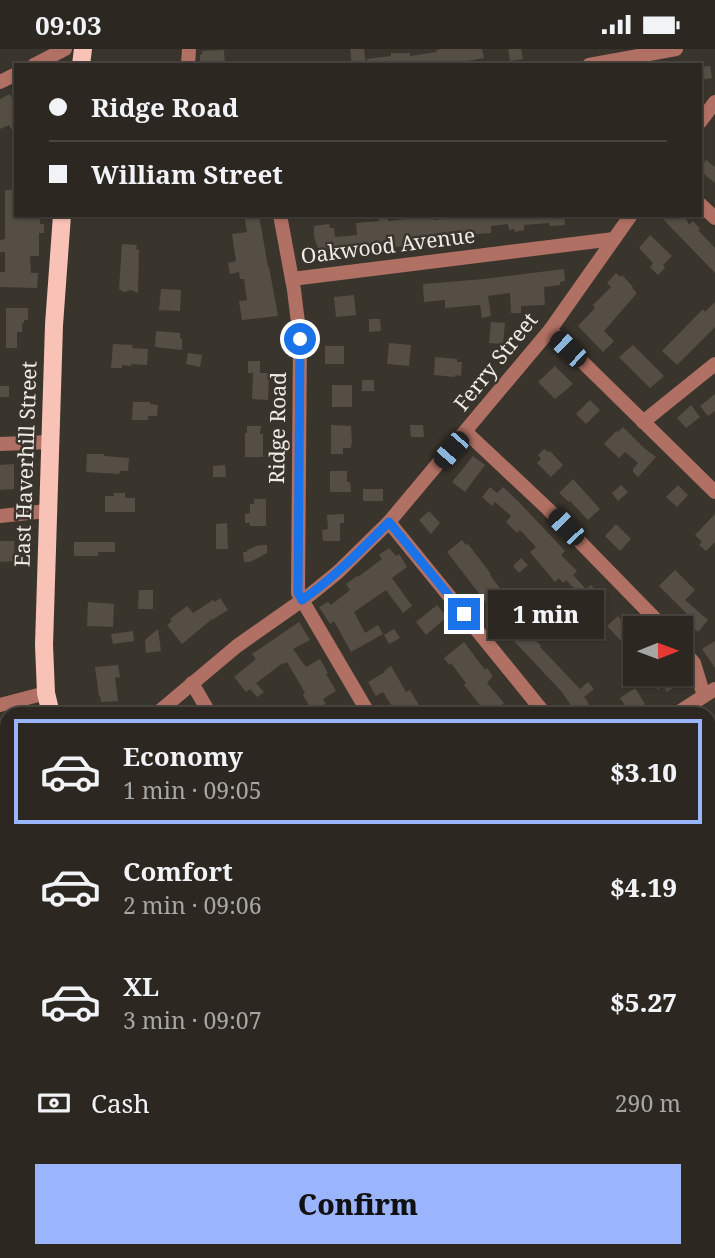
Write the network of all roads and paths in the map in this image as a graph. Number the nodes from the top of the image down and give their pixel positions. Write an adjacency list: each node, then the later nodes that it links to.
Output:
1 (65, 49): 3 (street)
2 (676, 49): 4 (street)
3 (38, 63)
4 (600, 63)
5 (715, 102): 6 (street)
6 (702, 119)
7 (702, 206): 11 (street)
8 (62, 217): 18 (main road, East Haverhill Street)
9 (280, 217): 13 (street, Ridge Road)
10 (630, 217): 12 (street, Ferry Street)
11 (715, 218)
12 (614, 239): 13 (street, Oakwood Avenue); 14 (street, Ferry Street)
13 (292, 279): 24 (street, Ridge Road)
14 (550, 330): 16 (street); 17 (street, Ferry Street)
15 (715, 363): 16 (street)
16 (643, 422): 20 (street)
17 (466, 432): 23 (street, Ferry Street); 25 (street)
18 (50, 442): 19 (street); 21 (main road, East Haverhill Street)
19 (0, 444)
20 (715, 492)
21 (47, 511): 22 (street); 29 (main road, East Haverhill Street)
22 (0, 516)
23 (389, 522): 24 (street, Ferry Street); 35 (street)
24 (302, 600): 27 (street, Ferry Street); 34 (street)
25 (652, 616)
26 (693, 662): 28 (street)
27 (192, 683): 32 (street, Ferry Street); 33 (street)
28 (709, 693): 36 (street)
29 (46, 694): 30 (street); 31 (main road, East Haverhill Street)
30 (0, 705)
31 (49, 707)
32 (164, 707)
33 (206, 707)
34 (365, 707)
35 (539, 707)
36 (687, 707)

